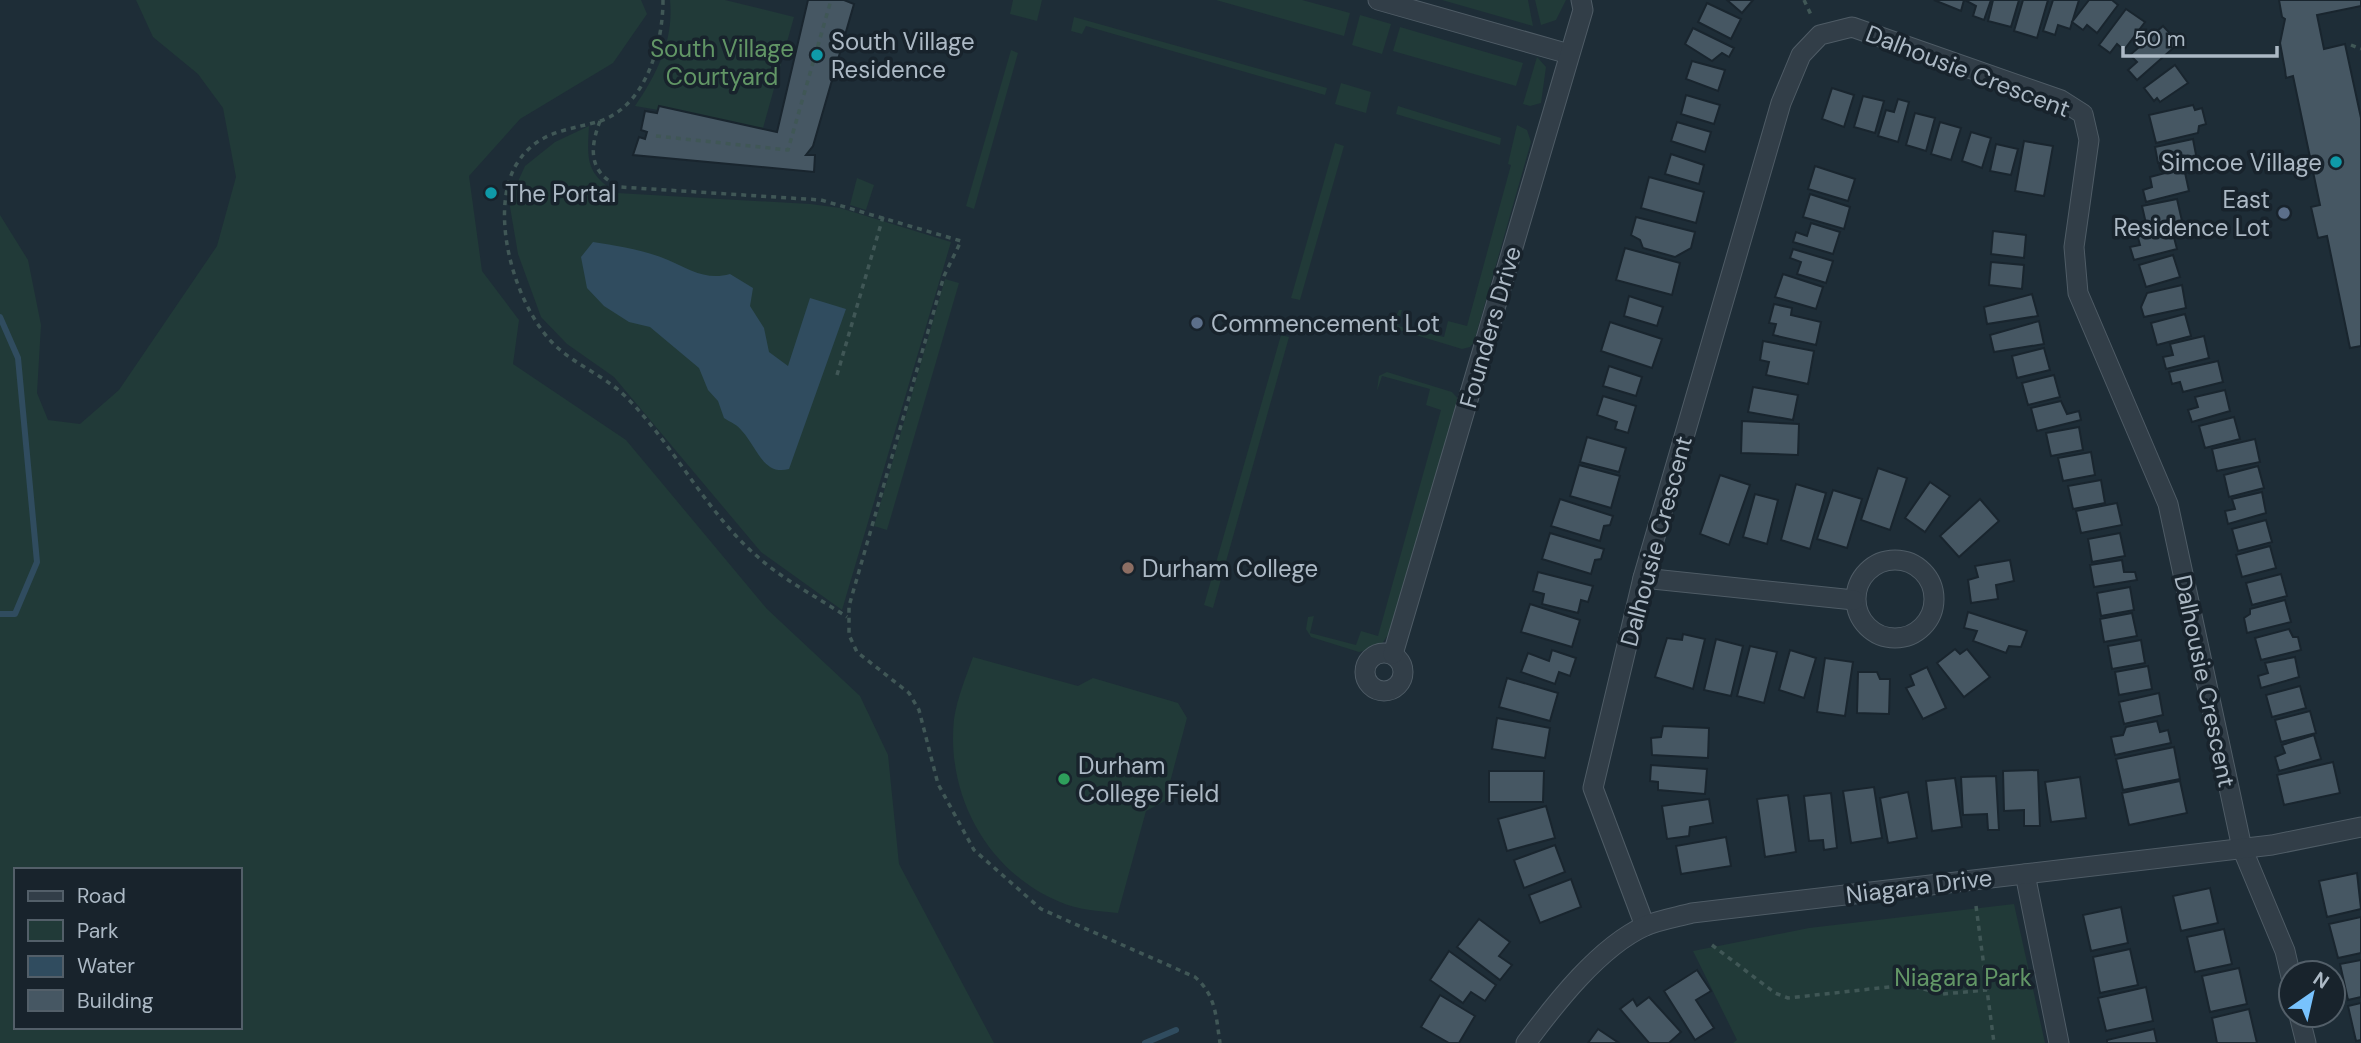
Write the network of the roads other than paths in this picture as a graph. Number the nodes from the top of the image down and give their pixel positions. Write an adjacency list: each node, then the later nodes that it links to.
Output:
1 (1378, 0): 3 (street)
2 (1583, 3): 3 (street, Founders Drive)
3 (1569, 54): 6 (street, Founders Drive)
4 (1643, 578): 5 (street); 8 (street, Dalhousie Crescent); 10 (street, Dalhousie Crescent)
5 (1854, 600): 5 (street)
6 (1393, 654)
7 (2361, 827): 8 (street, Niagara Drive)
8 (2242, 848): 9 (street, Niagara Drive); 11 (street, Dalhousie Crescent)
9 (2025, 874): 10 (street, Niagara Drive); 13 (street)
10 (1645, 926): 12 (street, Niagara Drive)
11 (2287, 959)
12 (1525, 1043)
13 (2059, 1043)

